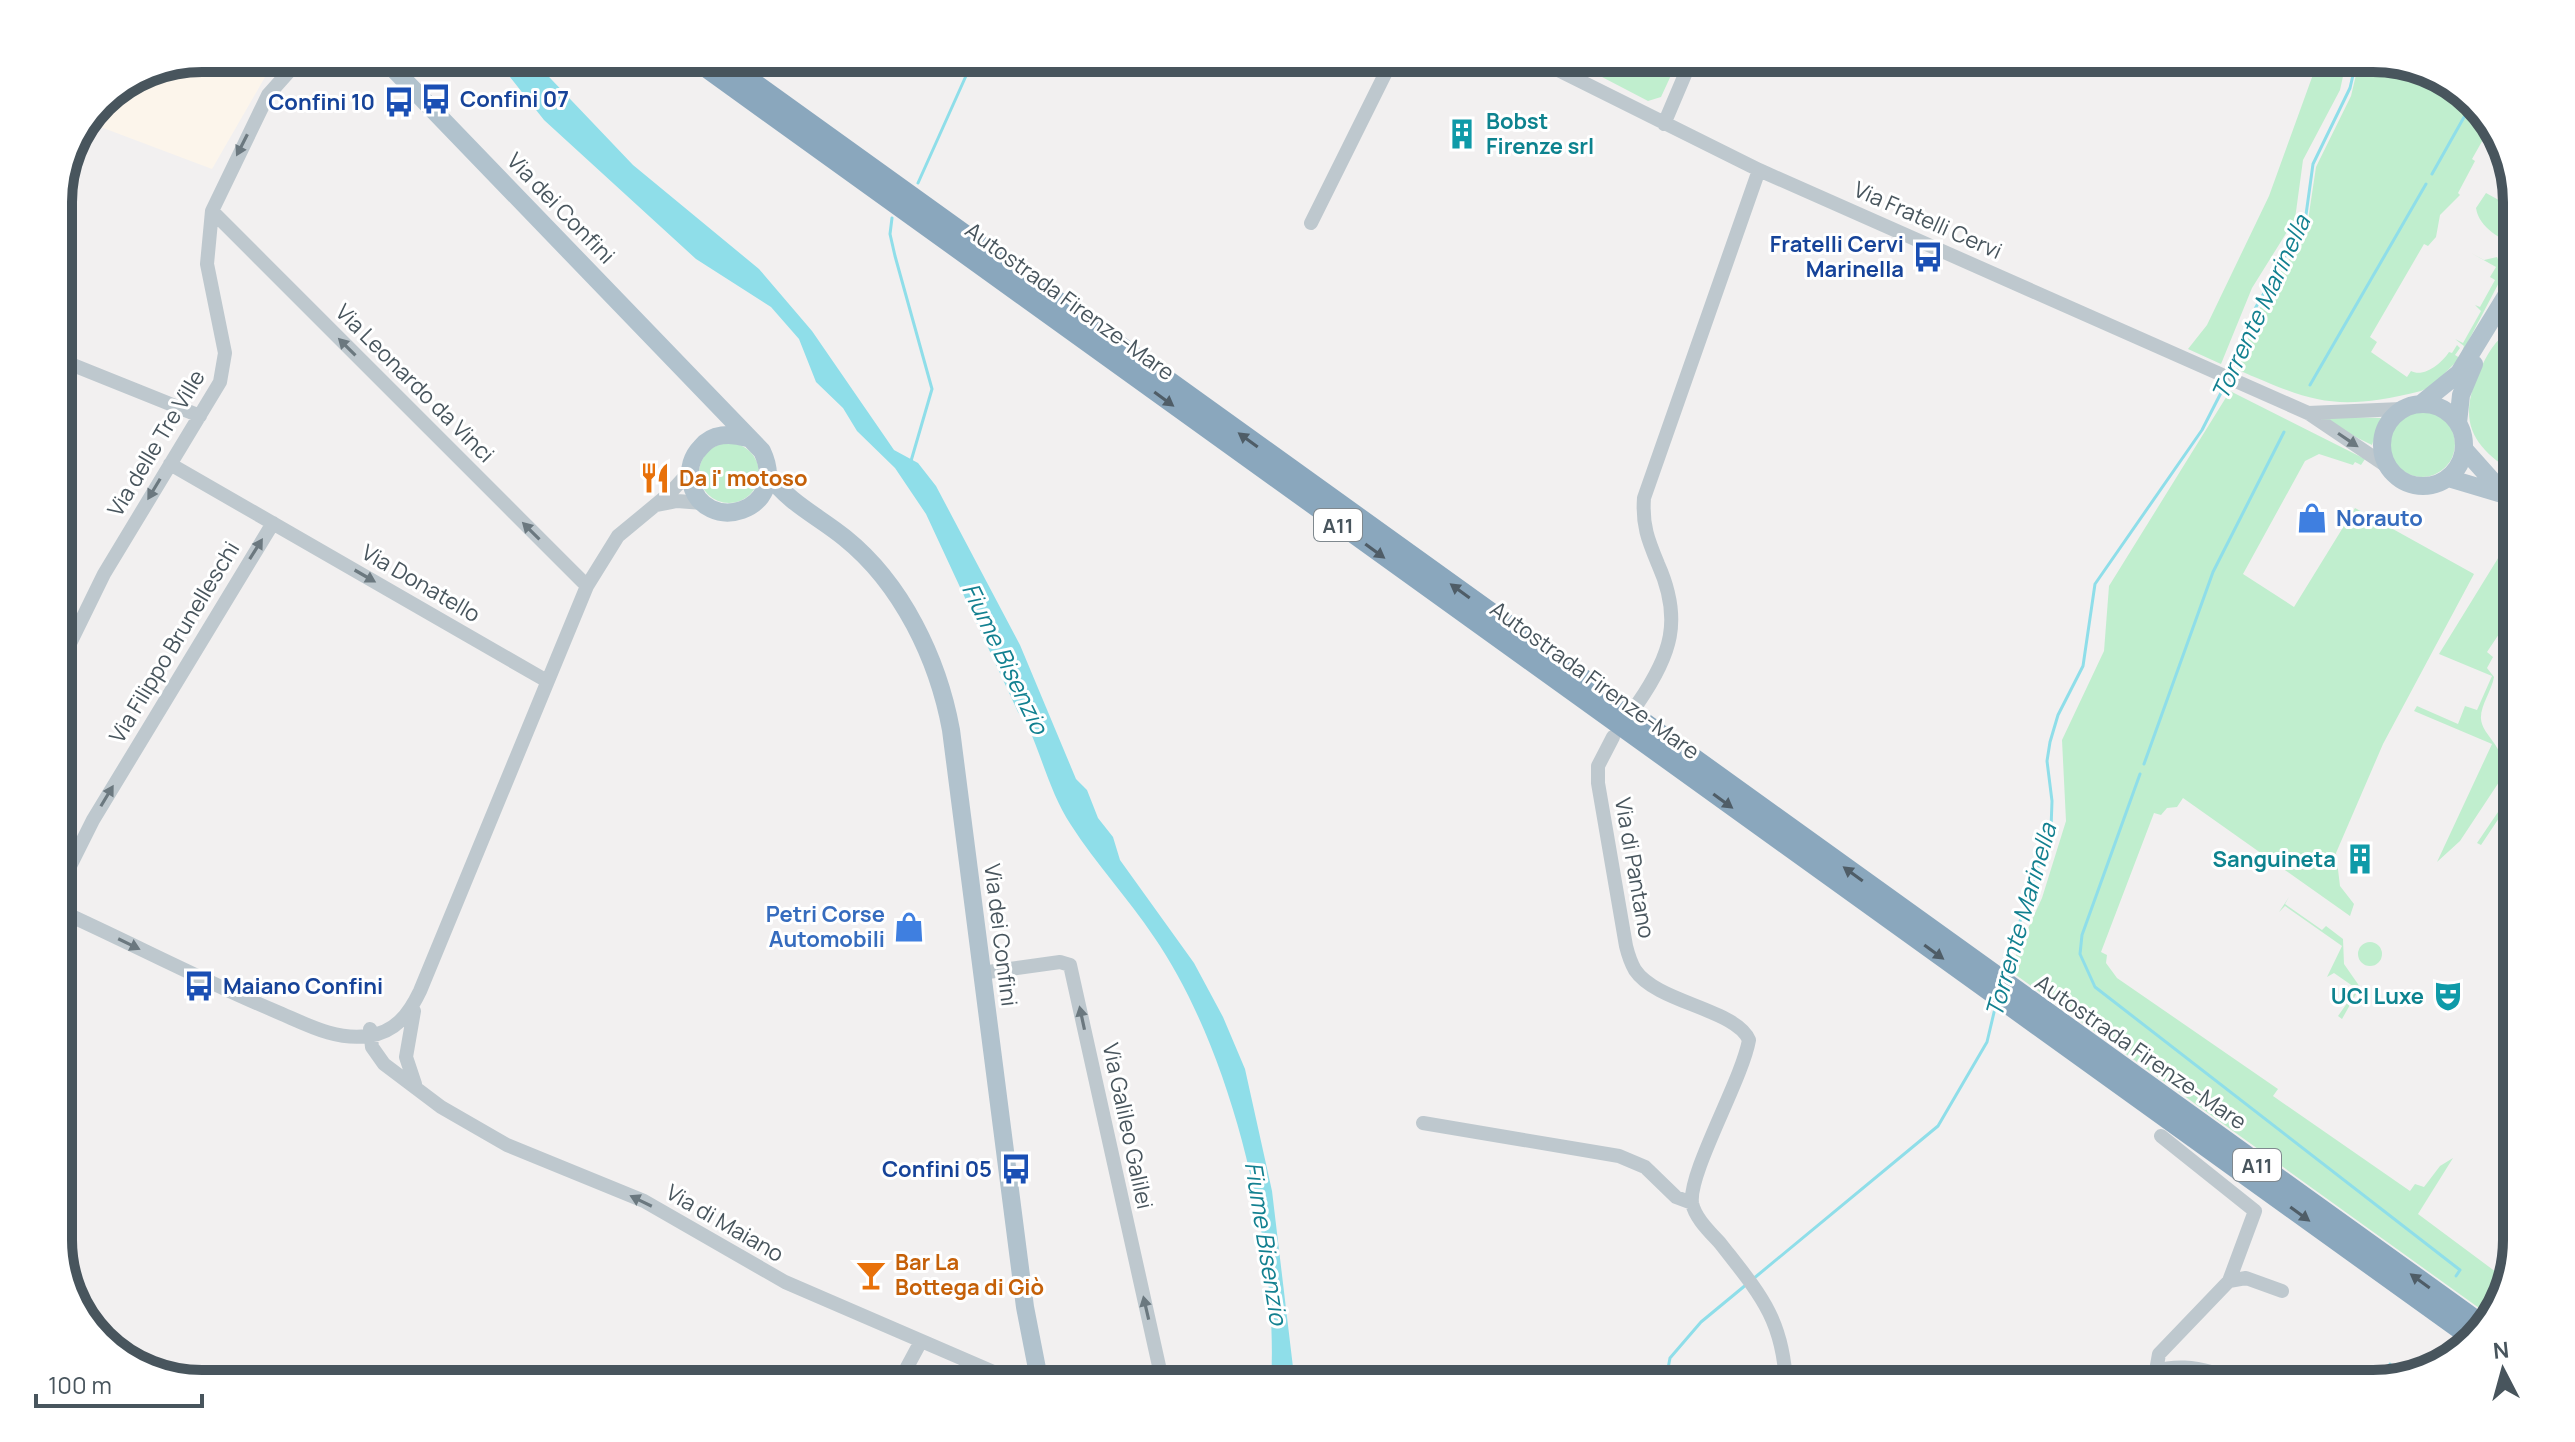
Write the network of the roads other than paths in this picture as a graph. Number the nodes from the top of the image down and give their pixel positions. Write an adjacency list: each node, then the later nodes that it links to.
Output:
1 (289, 72): 10 (street, Via delle Tre Ville, one-way to 10)
2 (396, 72): 15 (main road, Via dei Confini)
3 (713, 72): 44 (highway, Autostrada Firenze-Mare / A11, one-way to 44)
4 (738, 72): 44 (highway, Autostrada Firenze-Mare / A11, one-way to 4)
5 (1386, 72): 11 (street)
6 (1562, 72): 8 (street, Via Fratelli Cervi)
7 (1686, 72): 8 (street)
8 (1664, 124): 9 (street, Via Fratelli Cervi)
9 (1759, 170): 18 (street, Via Fratelli Cervi); 39 (street)
10 (212, 211): 19 (street, Via delle Tre Ville); 36 (street, Via Leonardo da Vinci, one-way to 10)
11 (1311, 223)
12 (2503, 301): 16 (main road)
13 (2503, 317): 20 (main road)
14 (72, 365): 19 (street)
15 (705, 392): 21 (main road, Via dei Confini); 22 (main road)
16 (2422, 403): 17 (main road, Via Fratelli Cervi); 20 (main road)
17 (2401, 409): 18 (street, Via Fratelli Cervi); 25 (main road)
18 (2308, 413): 25 (street, Via Fratelli Cervi, one-way to 25)
19 (200, 416): 24 (street, Via delle Tre Ville)
20 (2458, 423): 23 (main road, Via Fratelli Cervi)
21 (747, 438): 22 (main road); 27 (main road, Via dei Confini)
22 (707, 441): 26 (main road)
23 (2464, 449): 28 (main road); 29 (main road, Via Fratelli Cervi)
24 (170, 464): 34 (street); 37 (street, Via delle Tre Ville, one-way to 37)
25 (2388, 467): 28 (main road, Via Fratelli Cervi)
26 (690, 471): 31 (main road); 33 (street)
27 (769, 475): 32 (main road); 35 (main road, Via dei Confini)
28 (2448, 478): 30 (main road, Via Fratelli Cervi)
29 (2503, 490)
30 (2503, 496)
31 (703, 503): 32 (main road, Via dei Confini); 33 (street)
32 (755, 504): 35 (main road, Via dei Confini)
33 (652, 506): 36 (street)
34 (273, 523): 38 (street, Via Donatello, one-way to 38); 41 (street, Via Filippo Brunelleschi, one-way to 34)
35 (832, 528): 43 (main road, Via dei Confini)
36 (587, 586): 38 (street)
37 (72, 639)
38 (547, 681): 45 (street)
39 (1638, 703)
40 (1613, 737): 53 (street, Via di Pantano)
41 (72, 862)
42 (72, 917): 48 (street, one-way to 48)
43 (981, 973): 61 (main road, Via dei Confini); 62 (street, Via Galileo Galilei, one-way to 43)
44 (1985, 979): 46 (highway, Autostrada Firenze-Mare / A11)
45 (416, 999): 47 (street); 48 (street); 49 (street)
46 (2031, 1013): 56 (highway, Autostrada Firenze-Mare / A11, one-way to 46); 57 (highway, Autostrada Firenze-Mare / A11, one-way to 57)
47 (390, 1028): 48 (street); 49 (street)
48 (369, 1036): 50 (street, Via di Maiano)
49 (406, 1057): 50 (street)
50 (415, 1084): 58 (street, Via di Maiano, one-way to 50)
51 (1423, 1123): 53 (street)
52 (2161, 1136): 54 (street)
53 (1692, 1203): 63 (street)
54 (2229, 1281): 55 (street); 64 (street)
55 (2282, 1291)
56 (2475, 1320)
57 (2463, 1331)
58 (920, 1343): 59 (street); 60 (street, Via di Maiano)
59 (906, 1370)
60 (987, 1370)
61 (1037, 1370)
62 (1160, 1370)
63 (1785, 1370)
64 (2156, 1370)
65 (2171, 1370): 66 (street)
66 (2207, 1370)

